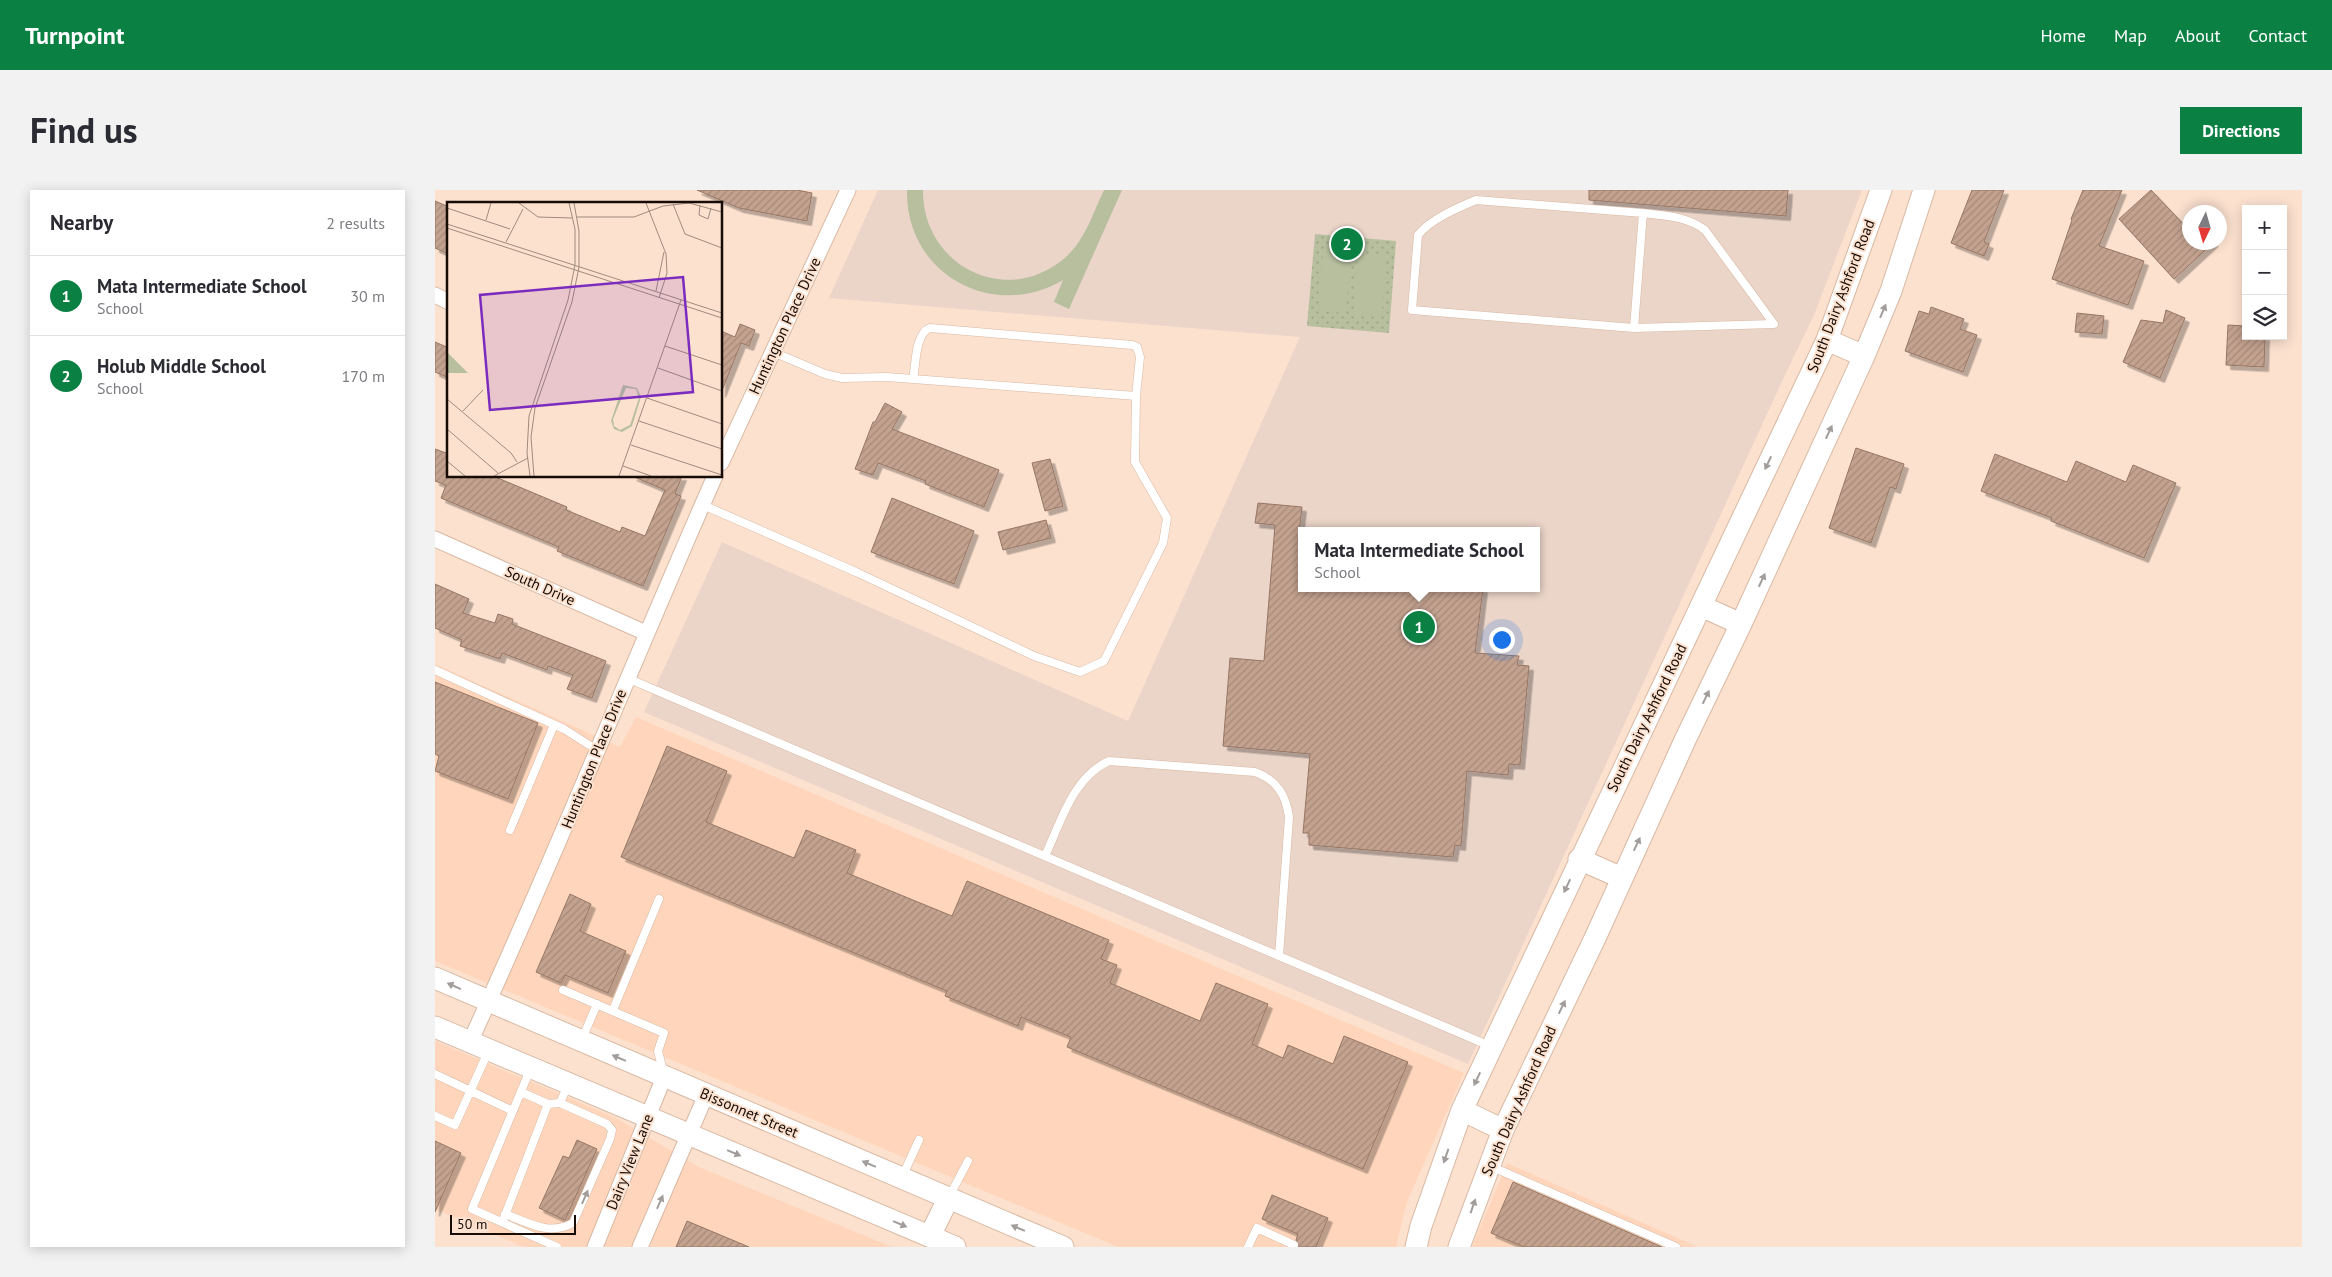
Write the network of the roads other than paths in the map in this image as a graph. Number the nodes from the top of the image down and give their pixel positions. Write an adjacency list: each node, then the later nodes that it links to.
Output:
1 (848, 190): 9 (street, Huntington Place Drive)
2 (1881, 190): 8 (main road, South Dairy Ashford Road)
3 (1924, 190): 10 (main road, South Dairy Ashford Road, one-way to 3)
4 (1643, 213): 7 (lane); 7 (lane); 7 (lane)
5 (435, 295): 6 (street)
6 (447, 301)
7 (1634, 328)
8 (1827, 340): 10 (main road); 18 (main road, South Dairy Ashford Road, one-way to 18)
9 (773, 352): 11 (lane); 13 (street, Huntington Place Drive)
10 (1864, 356): 19 (main road, South Dairy Ashford Road, one-way to 10)
11 (913, 379): 12 (lane); 12 (lane)
12 (1136, 396): 16 (lane)
13 (728, 429): 14 (street, Huntington Place Drive)
14 (723, 453)
15 (714, 478): 16 (street, Huntington Place Drive)
16 (703, 505): 20 (street, Huntington Place Drive)
17 (435, 539): 20 (street, South Drive)
18 (1701, 606): 19 (main road); 27 (main road, South Dairy Ashford Road)
19 (1741, 624): 28 (main road, South Dairy Ashford Road, one-way to 19)
20 (646, 633): 22 (street, Huntington Place Drive)
21 (435, 670): 23 (lane)
22 (627, 678): 24 (street, Huntington Place Drive); 26 (lane)
23 (554, 725): 24 (lane); 25 (lane)
24 (597, 750): 33 (street, Huntington Place Drive)
25 (510, 830)
26 (1045, 856): 30 (lane); 30 (lane)
27 (1579, 859): 28 (main road); 39 (main road, South Dairy Ashford Road, one-way to 39)
28 (1622, 878): 53 (main road, South Dairy Ashford Road, one-way to 28)
29 (659, 899): 35 (lane)
30 (1279, 956): 39 (lane)
31 (435, 978): 33 (main road, Bissonnet Street, one-way to 31)
32 (563, 990): 34 (lane)
33 (489, 1001): 37 (street, Huntington Place Drive); 38 (main road, Bissonnet Street)
34 (597, 1004): 35 (lane); 38 (lane)
35 (613, 1010): 43 (lane)
36 (435, 1027): 37 (main road)
37 (470, 1042): 40 (main road)
38 (581, 1042): 43 (main road, Bissonnet Street, one-way to 38)
39 (1492, 1047): 49 (main road, South Dairy Ashford Road, one-way to 49)
40 (489, 1050): 41 (main road); 44 (lane)
41 (531, 1068): 45 (lane); 46 (main road)
42 (435, 1074): 44 (lane)
43 (664, 1076): 47 (main road, Bissonnet Street); 52 (street, Dairy View Lane)
44 (471, 1090): 50 (lane); 51 (lane)
45 (521, 1092): 48 (lane); 50 (lane)
46 (564, 1093): 48 (lane); 52 (main road); 60 (lane, one-way to 46)
47 (706, 1095): 54 (street); 58 (main road, Bissonnet Street, one-way to 47)
48 (549, 1104): 60 (lane)
49 (1462, 1110): 53 (main road); 69 (main road, South Dairy Ashford Road, one-way to 69)
50 (513, 1111): 60 (lane)
51 (435, 1116)
52 (647, 1117): 54 (main road); 64 (street, Dairy View Lane)
53 (1503, 1130): 57 (main road, South Dairy Ashford Road)
54 (689, 1134): 61 (main road, one-way to 61); 65 (street, one-way to 54)
55 (919, 1140): 58 (lane)
56 (968, 1161): 59 (lane)
57 (1489, 1166): 70 (main road, South Dairy Ashford Road, one-way to 57); 71 (lane)
58 (901, 1178): 59 (main road, Bissonnet Street)
59 (948, 1198): 61 (main road); 67 (main road, Bissonnet Street, one-way to 59)
60 (503, 1218): 63 (lane)
61 (930, 1236): 66 (main road)
62 (1294, 1245): 68 (lane)
63 (557, 1247)
64 (595, 1247)
65 (640, 1247)
66 (952, 1247)
67 (1063, 1247)
68 (1248, 1247)
69 (1417, 1247)
70 (1459, 1247)
71 (1676, 1247)

